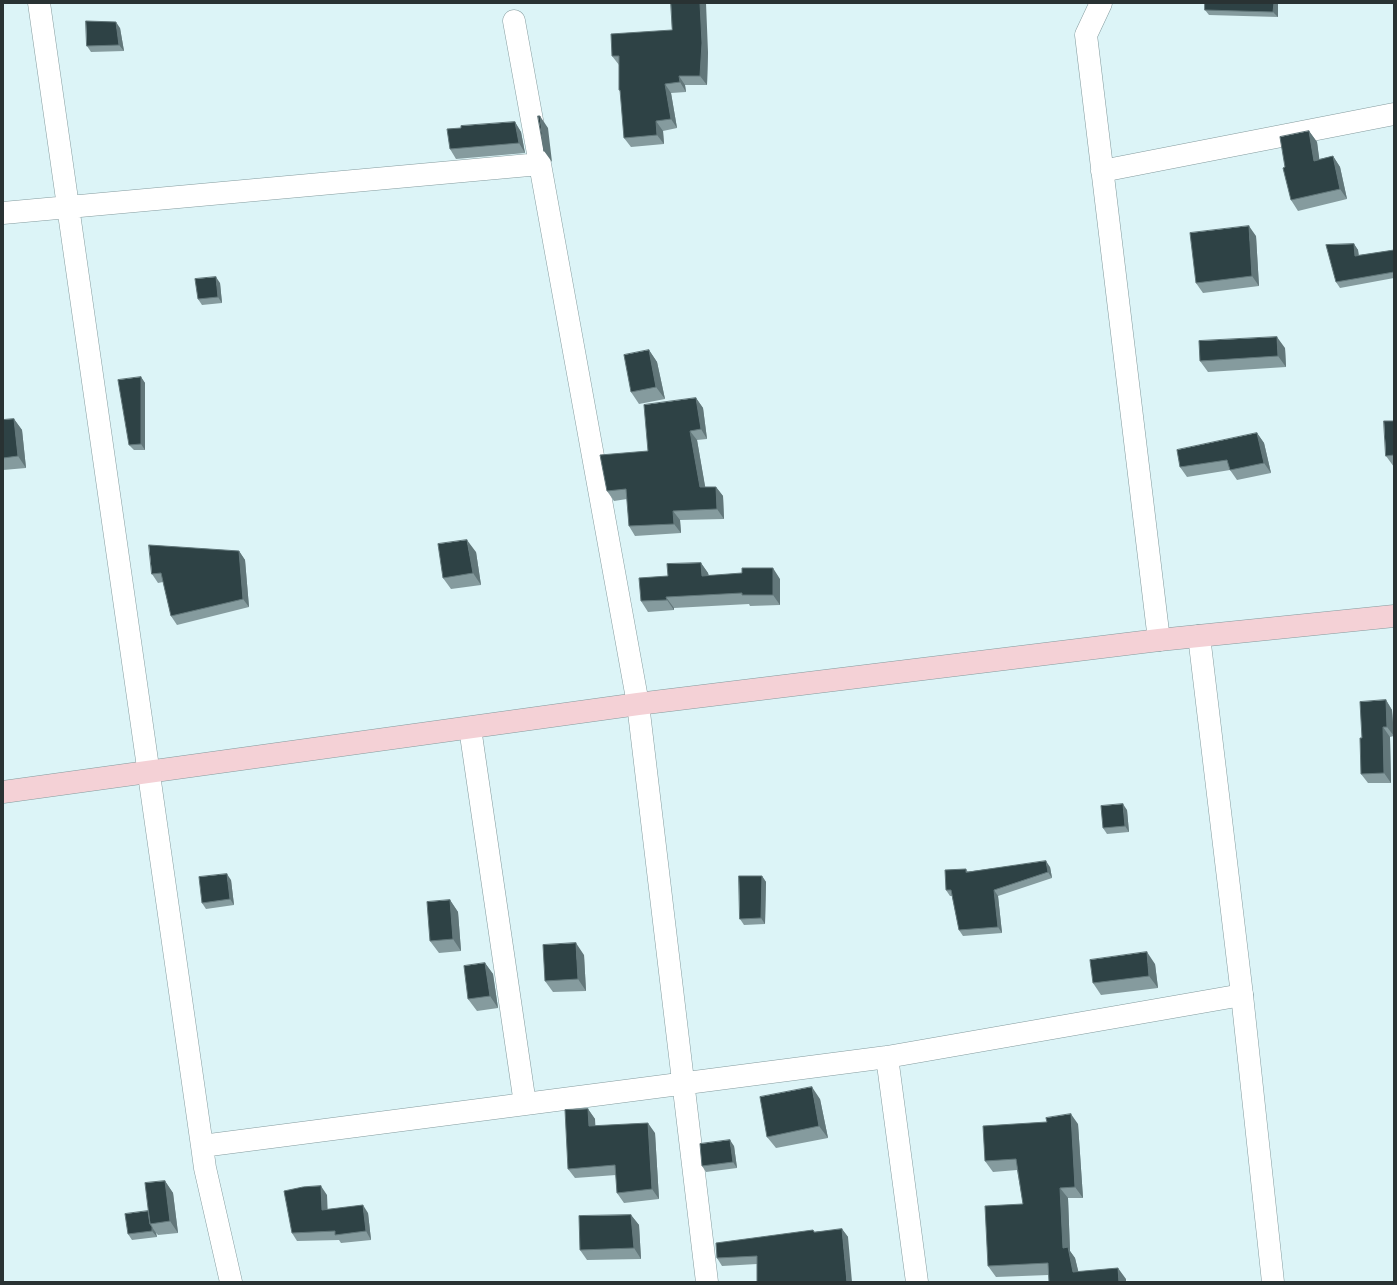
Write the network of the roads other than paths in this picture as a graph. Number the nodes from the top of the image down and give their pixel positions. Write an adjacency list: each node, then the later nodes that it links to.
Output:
1 (39, 3): 7 (street)
2 (1101, 3): 6 (street)
3 (514, 22): 5 (street)
4 (1394, 114): 6 (street)
5 (540, 164): 7 (street); 12 (street)
6 (1102, 171): 11 (street)
7 (68, 207): 8 (street); 14 (street)
8 (3, 213)
9 (1394, 616): 10 (main road)
10 (1199, 636): 11 (main road); 16 (street)
11 (1159, 640): 12 (main road)
12 (638, 704): 13 (main road); 18 (street)
13 (470, 728): 14 (main road); 19 (street)
14 (149, 772): 15 (main road); 20 (street)
15 (3, 792)
16 (1242, 995): 17 (street); 24 (street)
17 (887, 1057): 18 (street); 23 (street)
18 (684, 1084): 19 (street); 22 (street)
19 (525, 1104): 20 (street)
20 (202, 1146): 21 (street)
21 (231, 1282)
22 (707, 1282)
23 (917, 1282)
24 (1273, 1282)

